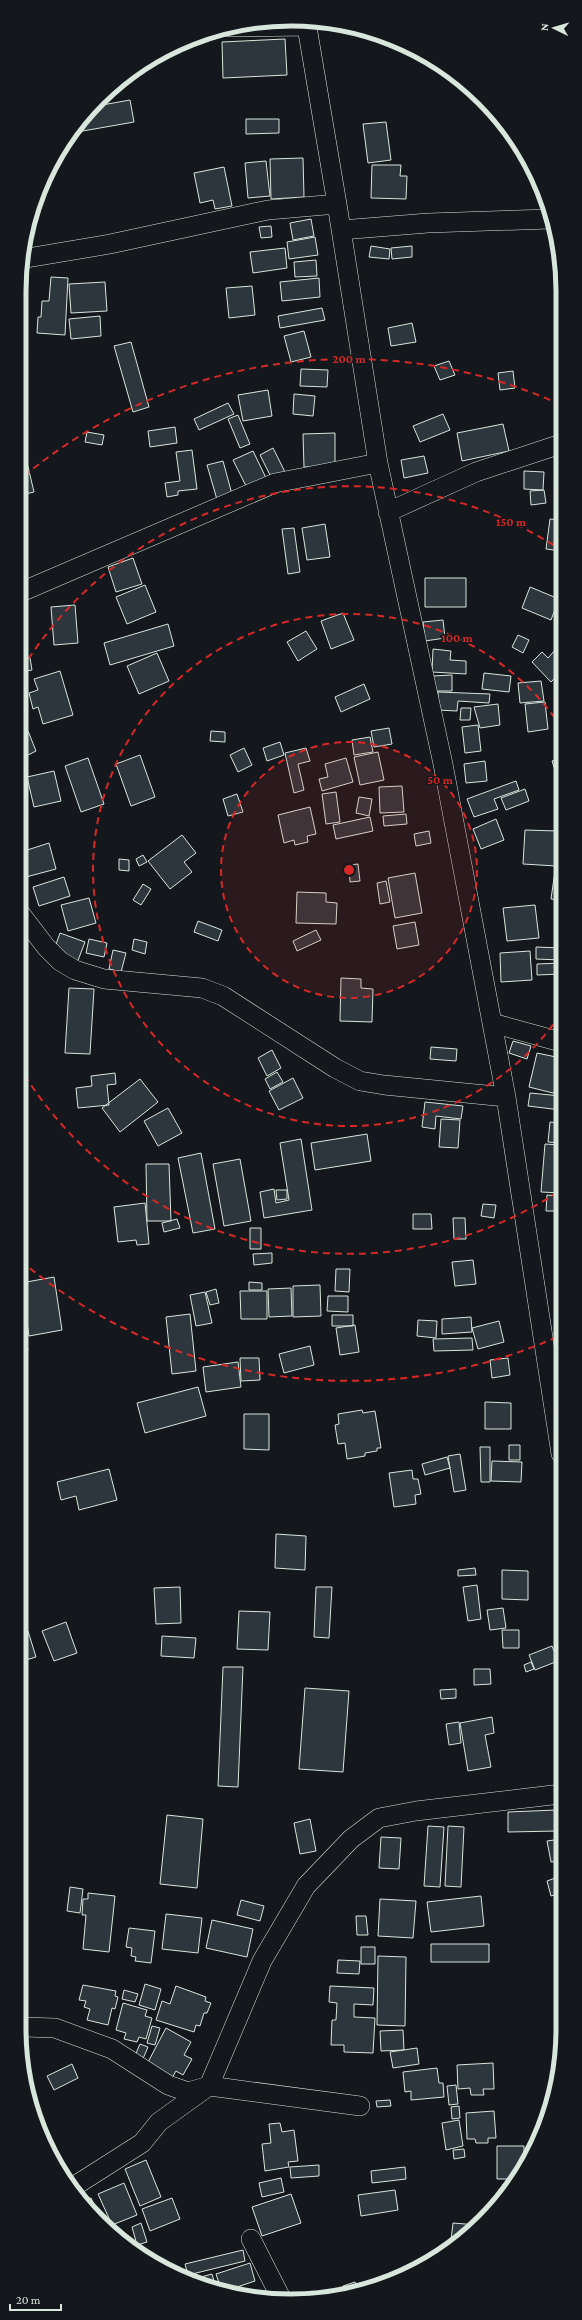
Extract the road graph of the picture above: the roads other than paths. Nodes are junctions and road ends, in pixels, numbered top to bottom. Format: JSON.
{"nodes":[{"id":1,"x":307,"y":27,"type":"edge"},
{"id":2,"x":337,"y":204,"type":"junction"},
{"id":3,"x":546,"y":219,"type":"edge"},
{"id":4,"x":341,"y":230,"type":"junction"},
{"id":5,"x":28,"y":258,"type":"edge"},
{"id":6,"x":556,"y":446,"type":"edge"},
{"id":7,"x":378,"y":463,"type":"junction"},
{"id":8,"x":388,"y":512,"type":"junction"},
{"id":9,"x":26,"y":590,"type":"edge"},
{"id":10,"x":26,"y":921,"type":"edge"},
{"id":11,"x":492,"y":1023,"type":"junction"},
{"id":12,"x":556,"y":1041,"type":"edge"},
{"id":13,"x":506,"y":1097,"type":"junction"},
{"id":14,"x":556,"y":1422,"type":"edge"},
{"id":15,"x":556,"y":1795,"type":"edge"},
{"id":16,"x":26,"y":2027,"type":"edge"},
{"id":17,"x":209,"y":2086,"type":"junction"},
{"id":18,"x":360,"y":2106,"type":"dead end"},
{"id":19,"x":77,"y":2184,"type":"edge"},
{"id":20,"x":251,"y":2239,"type":"dead end"},
{"id":21,"x":279,"y":2293,"type":"edge"}],
"edges":[{"from":1,"to":2,"type":"street"},
{"from":2,"to":4,"type":"street"},
{"from":2,"to":5,"type":"street"},
{"from":3,"to":4,"type":"street"},
{"from":4,"to":7,"type":"street"},
{"from":6,"to":8,"type":"street"},
{"from":7,"to":8,"type":"street"},
{"from":7,"to":9,"type":"street"},
{"from":8,"to":11,"type":"street"},
{"from":10,"to":13,"type":"street"},
{"from":11,"to":12,"type":"street"},
{"from":11,"to":13,"type":"street"},
{"from":13,"to":14,"type":"street"},
{"from":15,"to":17,"type":"street"},
{"from":16,"to":17,"type":"street"},
{"from":17,"to":18,"type":"street"},
{"from":17,"to":19,"type":"street"},
{"from":20,"to":21,"type":"street"}]}
